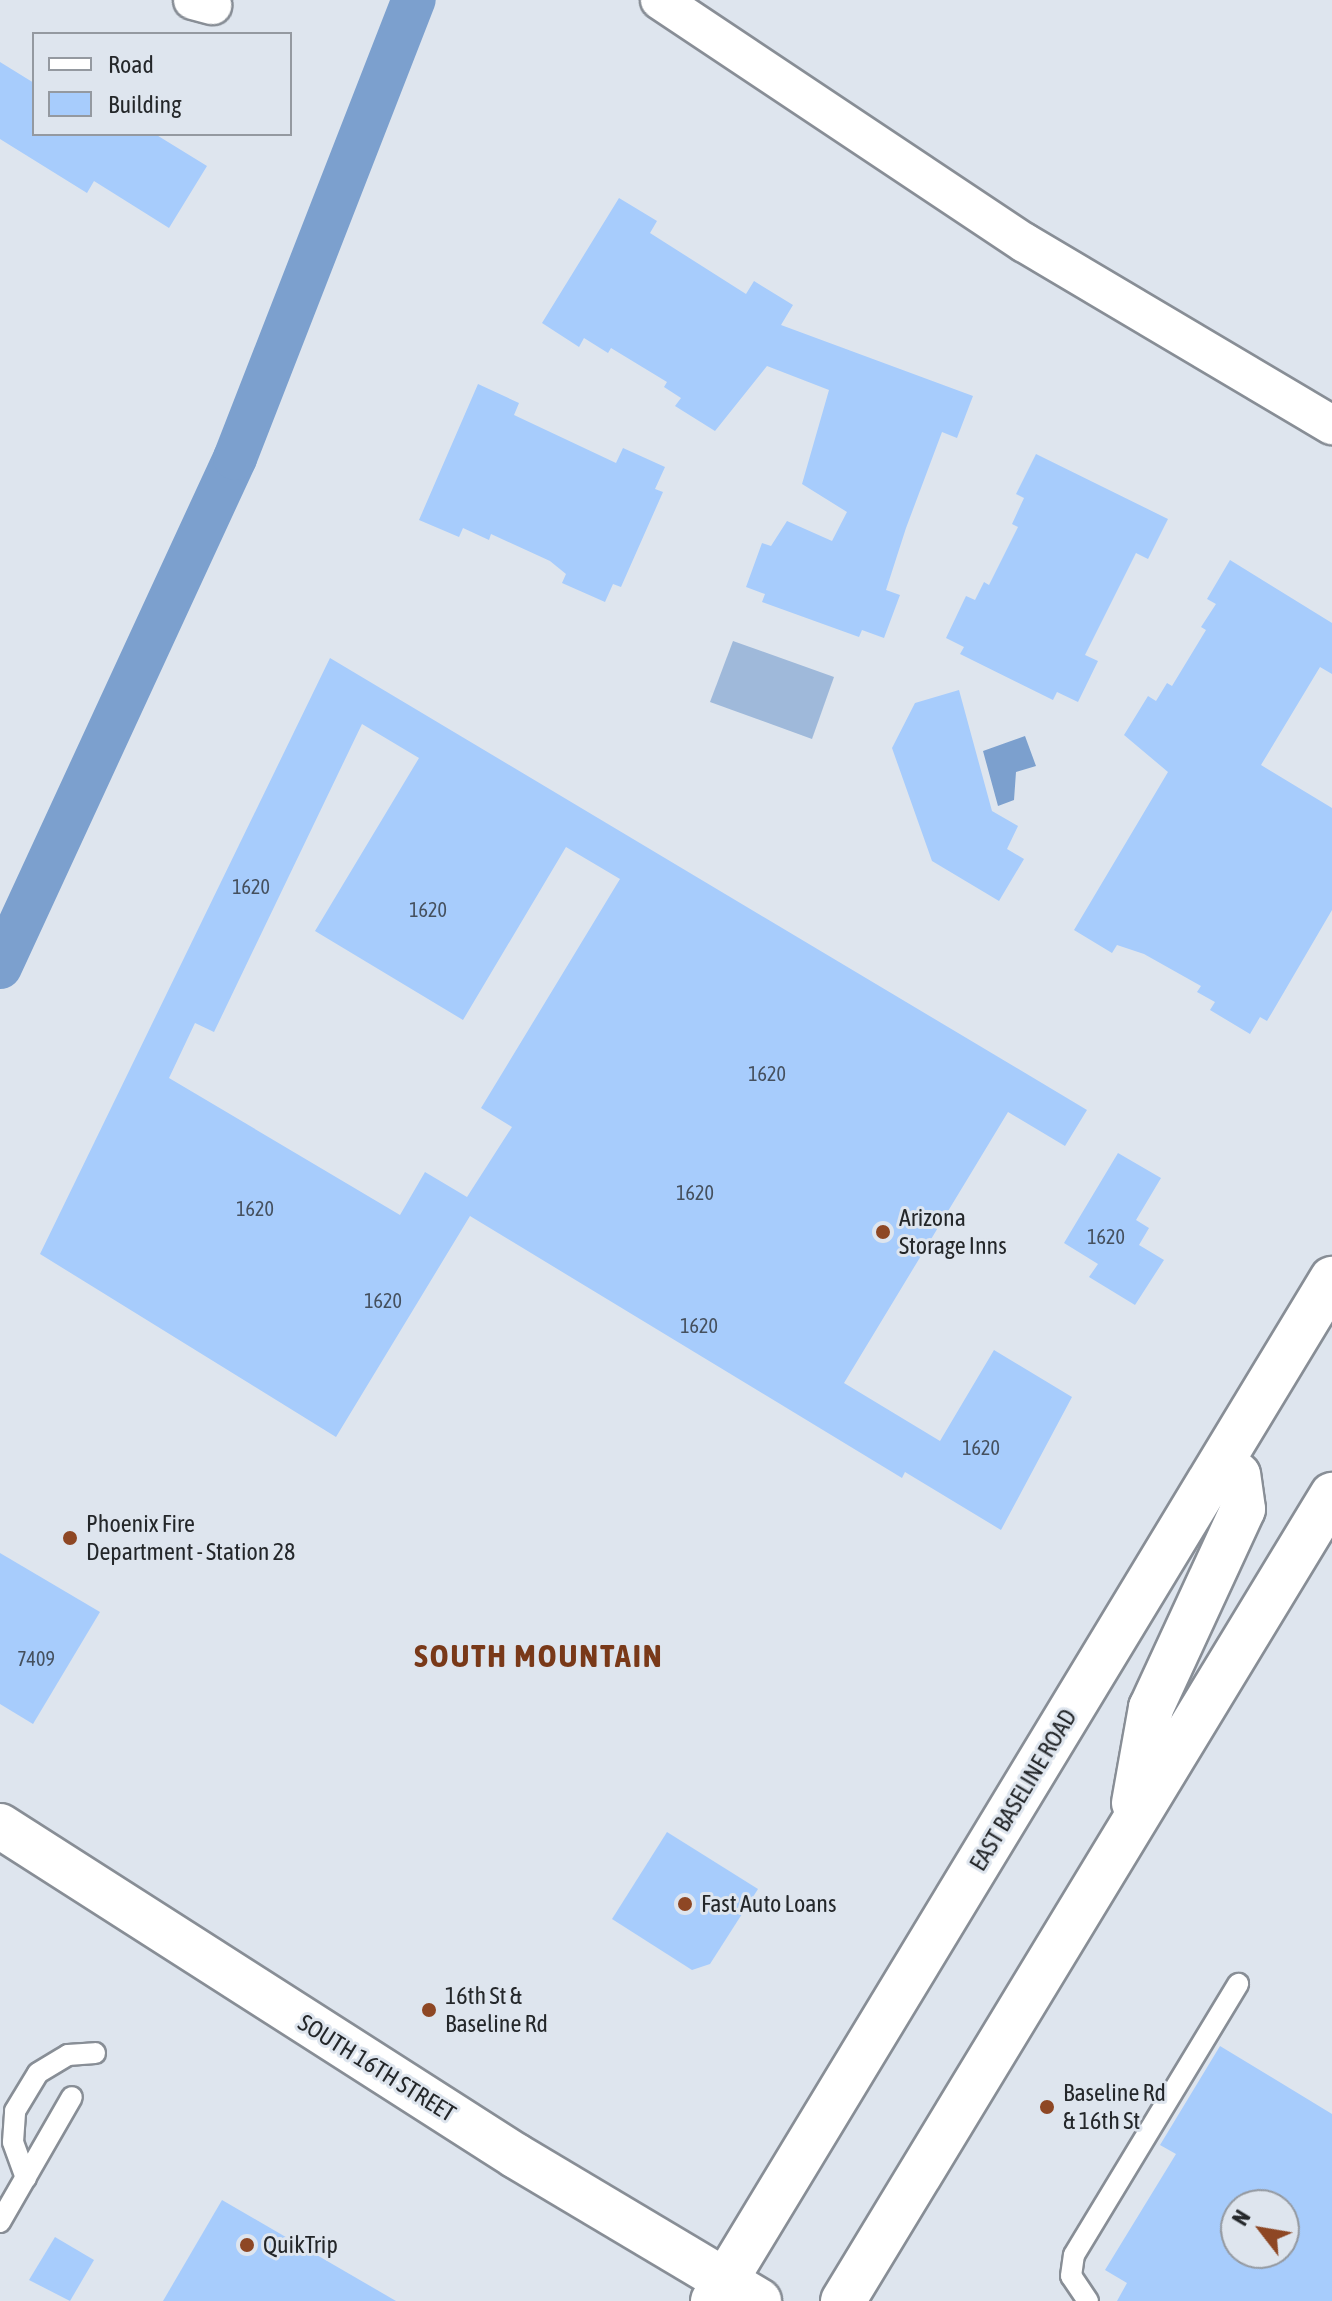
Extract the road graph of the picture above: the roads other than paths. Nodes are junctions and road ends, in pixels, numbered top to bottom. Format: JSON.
{"nodes":[{"id":1,"x":660,"y":0,"type":"edge"},
{"id":2,"x":1332,"y":425,"type":"edge"},
{"id":3,"x":1332,"y":1279,"type":"edge"},
{"id":4,"x":1223,"y":1461,"type":"junction"},
{"id":5,"x":1332,"y":1495,"type":"edge"},
{"id":6,"x":0,"y":1826,"type":"edge"},
{"id":7,"x":1129,"y":1829,"type":"junction"},
{"id":8,"x":1238,"y":1984,"type":"dead end"},
{"id":9,"x":95,"y":2053,"type":"dead end"},
{"id":10,"x":72,"y":2097,"type":"dead end"},
{"id":11,"x":26,"y":2178,"type":"junction"},
{"id":12,"x":0,"y":2222,"type":"edge"},
{"id":13,"x":732,"y":2294,"type":"edge"},
{"id":14,"x":843,"y":2301,"type":"edge"},
{"id":15,"x":1088,"y":2301,"type":"edge"}],
"edges":[{"from":1,"to":2,"type":"street"},
{"from":3,"to":4,"type":"main road","name":"EAST BASELINE ROAD"},
{"from":4,"to":7,"type":"main road"},
{"from":4,"to":13,"type":"main road","name":"EAST BASELINE ROAD"},
{"from":5,"to":7,"type":"main road"},
{"from":6,"to":13,"type":"main road","name":"SOUTH 16TH STREET"},
{"from":7,"to":14,"type":"main road"},
{"from":8,"to":15,"type":"lane"},
{"from":9,"to":11,"type":"lane"},
{"from":10,"to":11,"type":"lane"},
{"from":11,"to":12,"type":"lane"}]}
